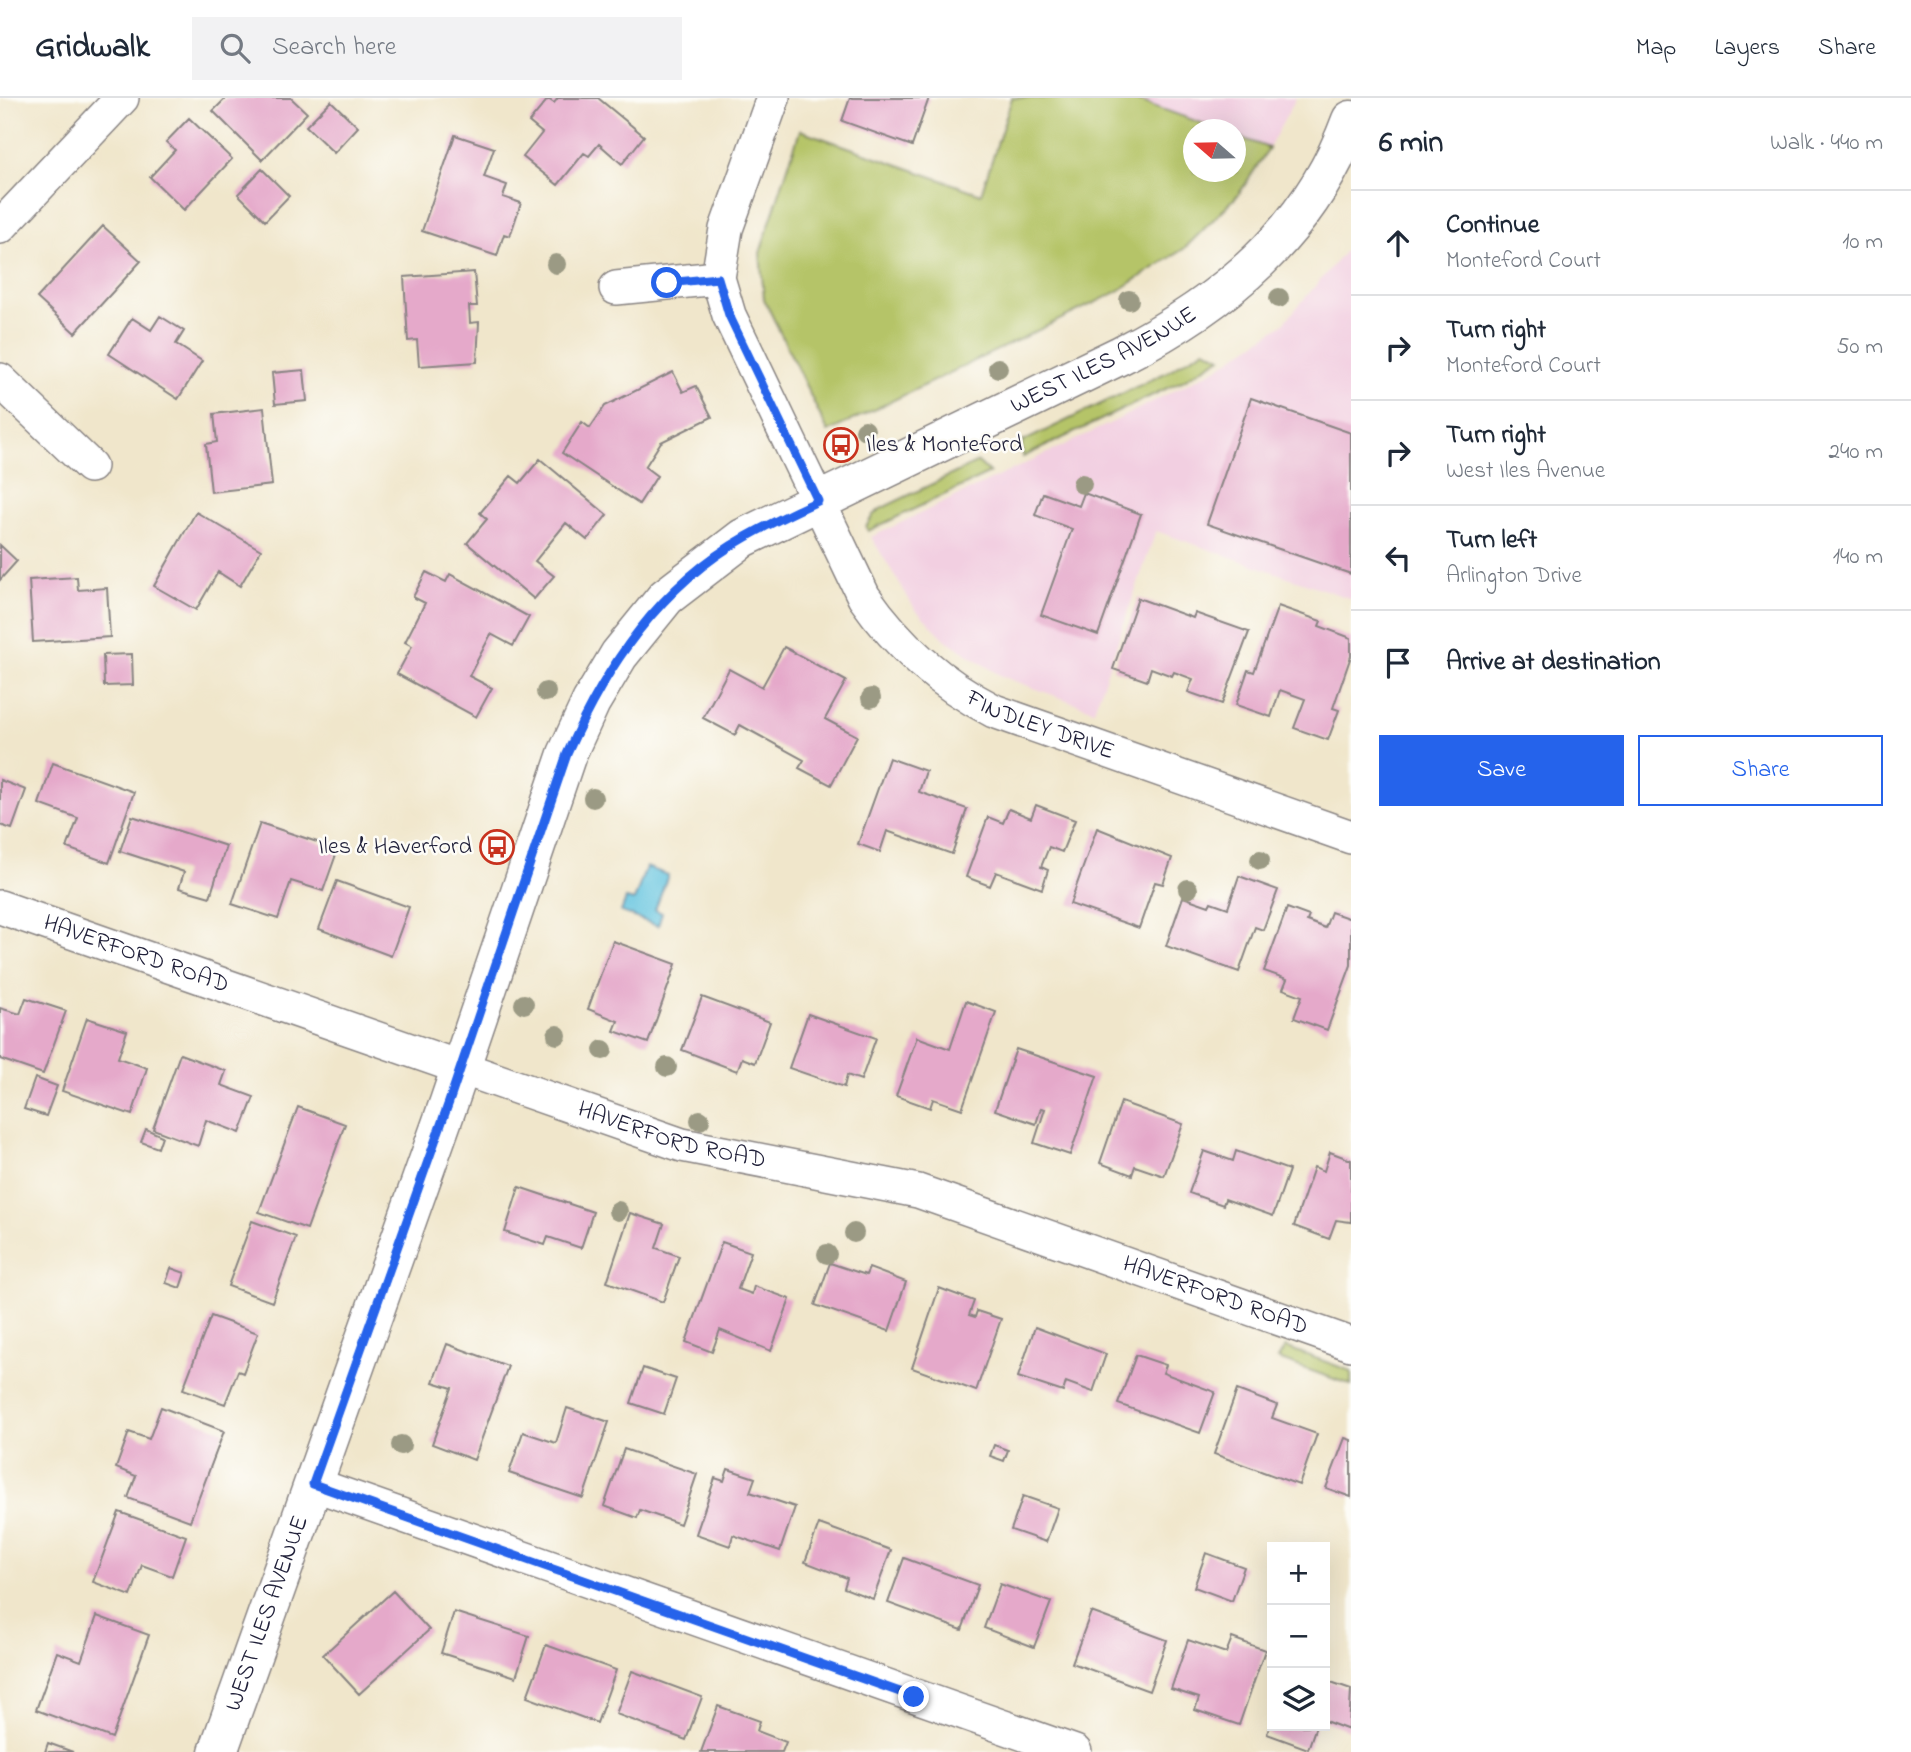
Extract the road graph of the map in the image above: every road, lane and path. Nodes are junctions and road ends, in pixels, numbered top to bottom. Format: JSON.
{"nodes":[{"id":1,"x":122,"y":98,"type":"edge"},
{"id":2,"x":773,"y":98,"type":"edge"},
{"id":3,"x":1351,"y":120,"type":"edge"},
{"id":4,"x":0,"y":227,"type":"edge"},
{"id":5,"x":718,"y":278,"type":"junction"},
{"id":6,"x":616,"y":288,"type":"dead end"},
{"id":7,"x":0,"y":380,"type":"edge"},
{"id":8,"x":90,"y":466,"type":"dead end"},
{"id":9,"x":818,"y":501,"type":"junction"},
{"id":10,"x":1351,"y":836,"type":"edge"},
{"id":11,"x":0,"y":907,"type":"edge"},
{"id":12,"x":461,"y":1068,"type":"junction"},
{"id":13,"x":1351,"y":1345,"type":"edge"},
{"id":14,"x":313,"y":1484,"type":"junction"},
{"id":15,"x":218,"y":1752,"type":"edge"},
{"id":16,"x":1075,"y":1752,"type":"edge"}],
"edges":[{"from":1,"to":4,"type":"street"},
{"from":2,"to":5,"type":"street"},
{"from":3,"to":9,"type":"street","name":"WEST ILES AVENUE"},
{"from":5,"to":6,"type":"street"},
{"from":5,"to":9,"type":"street","name":"FINDLEY DRIVE"},
{"from":7,"to":8,"type":"street"},
{"from":9,"to":10,"type":"street","name":"FINDLEY DRIVE"},
{"from":9,"to":12,"type":"street","name":"WEST ILES AVENUE"},
{"from":11,"to":12,"type":"street","name":"HAVERFORD ROAD"},
{"from":12,"to":13,"type":"street","name":"HAVERFORD ROAD"},
{"from":12,"to":14,"type":"street","name":"WEST ILES AVENUE"},
{"from":14,"to":15,"type":"street","name":"WEST ILES AVENUE"},
{"from":14,"to":16,"type":"street"}]}
